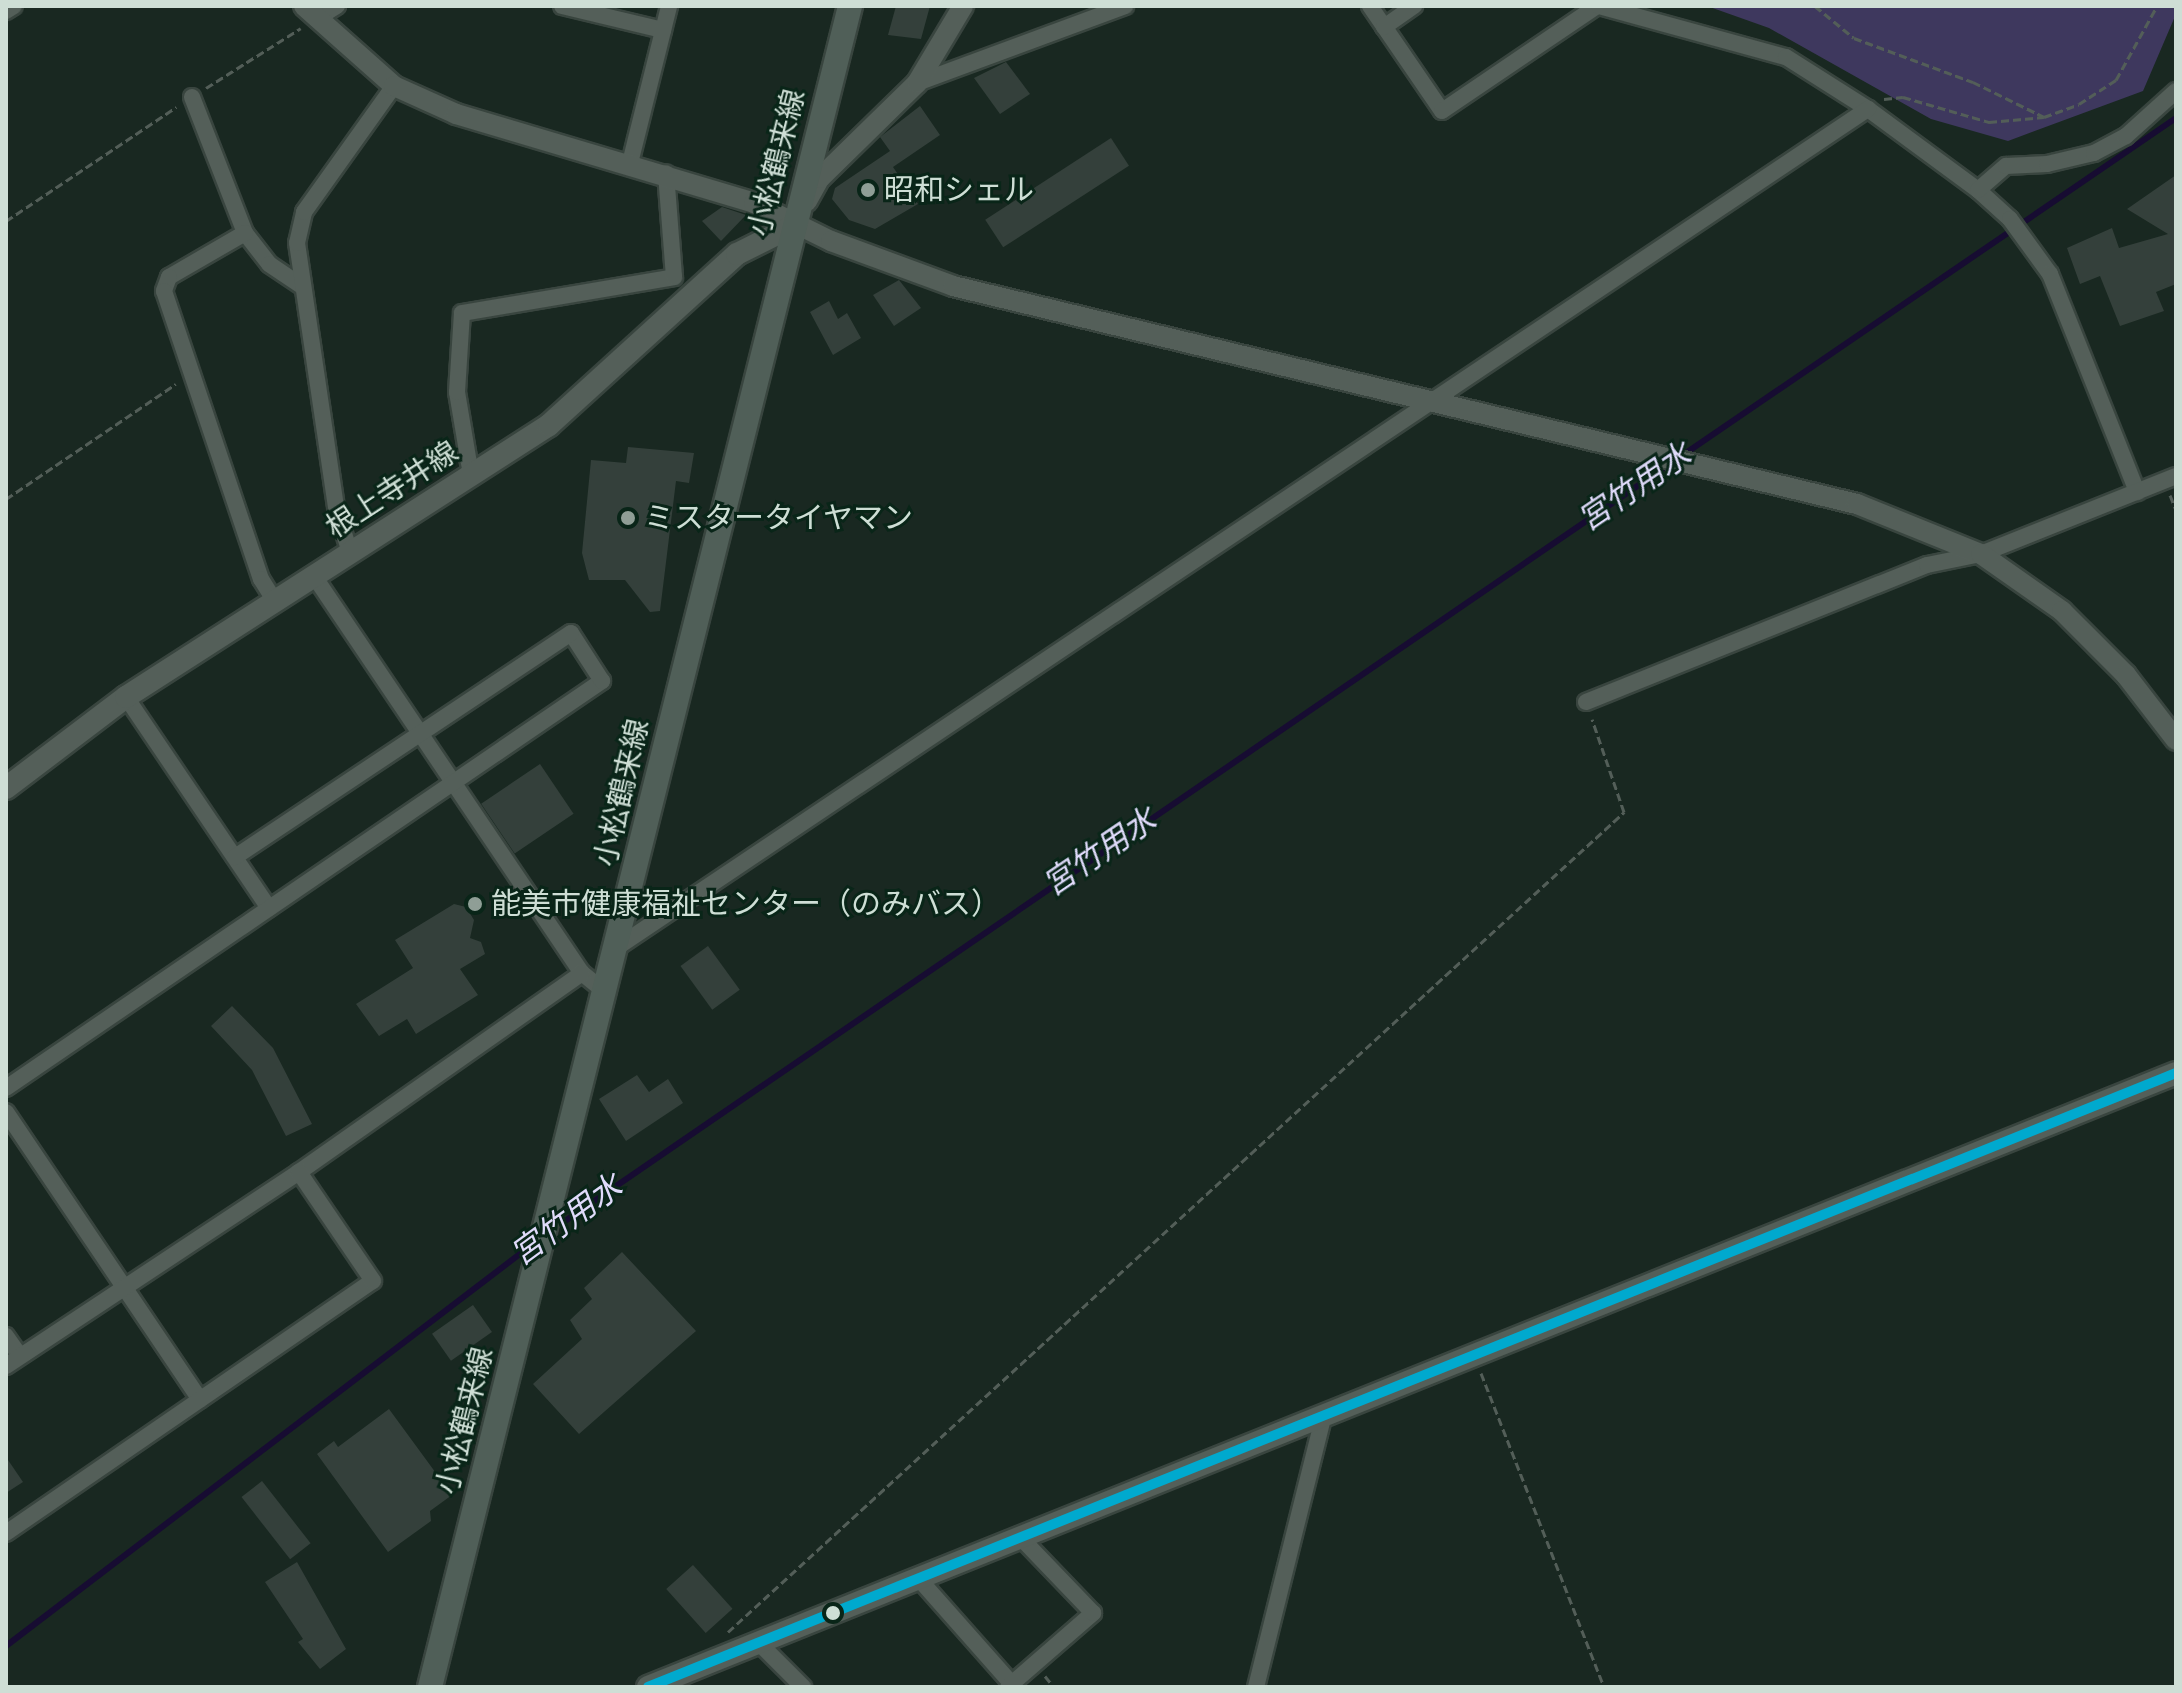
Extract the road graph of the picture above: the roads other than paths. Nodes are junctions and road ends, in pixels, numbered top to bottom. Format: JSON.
{"nodes":[{"id":1,"x":14,"y":6,"type":"edge"},
{"id":2,"x":337,"y":6,"type":"edge"},
{"id":3,"x":562,"y":6,"type":"edge"},
{"id":4,"x":669,"y":6,"type":"edge"},
{"id":5,"x":850,"y":6,"type":"edge"},
{"id":6,"x":963,"y":6,"type":"edge"},
{"id":7,"x":1125,"y":6,"type":"edge"},
{"id":8,"x":1370,"y":6,"type":"edge"},
{"id":9,"x":1414,"y":6,"type":"edge"},
{"id":10,"x":1598,"y":6,"type":"edge"},
{"id":11,"x":6,"y":11,"type":"edge"},
{"id":12,"x":310,"y":13,"type":"edge"},
{"id":13,"x":1384,"y":27,"type":"junction"},
{"id":14,"x":663,"y":30,"type":"junction"},
{"id":15,"x":917,"y":83,"type":"junction"},
{"id":16,"x":394,"y":86,"type":"junction"},
{"id":17,"x":2176,"y":91,"type":"edge"},
{"id":18,"x":192,"y":97,"type":"road end"},
{"id":19,"x":1868,"y":109,"type":"junction"},
{"id":20,"x":630,"y":163,"type":"junction"},
{"id":21,"x":666,"y":173,"type":"junction"},
{"id":22,"x":1978,"y":190,"type":"junction"},
{"id":23,"x":795,"y":225,"type":"junction"},
{"id":24,"x":245,"y":233,"type":"junction"},
{"id":25,"x":302,"y":286,"type":"junction"},
{"id":26,"x":1432,"y":402,"type":"junction"},
{"id":27,"x":471,"y":475,"type":"junction"},
{"id":28,"x":2176,"y":476,"type":"edge"},
{"id":29,"x":2137,"y":492,"type":"junction"},
{"id":30,"x":350,"y":553,"type":"junction"},
{"id":31,"x":1981,"y":554,"type":"junction"},
{"id":32,"x":314,"y":576,"type":"junction"},
{"id":33,"x":274,"y":600,"type":"junction"},
{"id":34,"x":126,"y":697,"type":"junction"},
{"id":35,"x":1586,"y":702,"type":"road end"},
{"id":36,"x":417,"y":735,"type":"junction"},
{"id":37,"x":2176,"y":740,"type":"edge"},
{"id":38,"x":450,"y":782,"type":"junction"},
{"id":39,"x":6,"y":788,"type":"edge"},
{"id":40,"x":235,"y":857,"type":"junction"},
{"id":41,"x":269,"y":908,"type":"junction"},
{"id":42,"x":619,"y":946,"type":"junction"},
{"id":43,"x":582,"y":973,"type":"junction"},
{"id":44,"x":607,"y":993,"type":"junction"},
{"id":45,"x":2176,"y":1073,"type":"edge"},
{"id":46,"x":6,"y":1088,"type":"edge"},
{"id":47,"x":6,"y":1112,"type":"edge"},
{"id":48,"x":299,"y":1172,"type":"junction"},
{"id":49,"x":125,"y":1290,"type":"junction"},
{"id":50,"x":6,"y":1336,"type":"edge"},
{"id":51,"x":13,"y":1361,"type":"edge"},
{"id":52,"x":200,"y":1400,"type":"junction"},
{"id":53,"x":1324,"y":1414,"type":"junction"},
{"id":54,"x":6,"y":1533,"type":"edge"},
{"id":55,"x":1021,"y":1538,"type":"junction"},
{"id":56,"x":919,"y":1579,"type":"junction"},
{"id":57,"x":758,"y":1642,"type":"junction"},
{"id":58,"x":1010,"y":1685,"type":"edge"},
{"id":59,"x":430,"y":1687,"type":"edge"},
{"id":60,"x":648,"y":1687,"type":"edge"},
{"id":61,"x":803,"y":1687,"type":"edge"},
{"id":62,"x":1256,"y":1687,"type":"edge"}],
"edges":[{"from":1,"to":11,"type":"street"},
{"from":2,"to":12,"type":"street"},
{"from":3,"to":14,"type":"street"},
{"from":4,"to":14,"type":"street"},
{"from":5,"to":23,"type":"main road","name":"小松鶴来線"},
{"from":6,"to":15,"type":"street"},
{"from":7,"to":15,"type":"street"},
{"from":8,"to":13,"type":"street"},
{"from":9,"to":13,"type":"street"},
{"from":10,"to":13,"type":"street"},
{"from":10,"to":19,"type":"street"},
{"from":12,"to":16,"type":"street"},
{"from":14,"to":20,"type":"street"},
{"from":15,"to":23,"type":"street"},
{"from":16,"to":20,"type":"street"},
{"from":16,"to":25,"type":"street"},
{"from":17,"to":22,"type":"street"},
{"from":18,"to":24,"type":"street"},
{"from":19,"to":22,"type":"street"},
{"from":19,"to":26,"type":"street"},
{"from":20,"to":21,"type":"street"},
{"from":21,"to":23,"type":"street"},
{"from":21,"to":27,"type":"street"},
{"from":22,"to":29,"type":"street"},
{"from":23,"to":26,"type":"street"},
{"from":23,"to":27,"type":"main road","name":"根上寺井線"},
{"from":23,"to":42,"type":"main road","name":"小松鶴来線"},
{"from":24,"to":25,"type":"street"},
{"from":24,"to":33,"type":"street"},
{"from":25,"to":30,"type":"street"},
{"from":26,"to":31,"type":"street"},
{"from":26,"to":42,"type":"street"},
{"from":27,"to":30,"type":"main road","name":"根上寺井線"},
{"from":28,"to":29,"type":"street"},
{"from":29,"to":31,"type":"street"},
{"from":30,"to":32,"type":"main road","name":"根上寺井線"},
{"from":31,"to":35,"type":"street"},
{"from":31,"to":37,"type":"street"},
{"from":32,"to":33,"type":"main road","name":"根上寺井線"},
{"from":32,"to":36,"type":"street"},
{"from":33,"to":34,"type":"main road","name":"根上寺井線"},
{"from":34,"to":39,"type":"main road","name":"根上寺井線"},
{"from":34,"to":40,"type":"street"},
{"from":36,"to":38,"type":"street"},
{"from":36,"to":38,"type":"street"},
{"from":36,"to":40,"type":"street"},
{"from":38,"to":41,"type":"street"},
{"from":38,"to":43,"type":"street"},
{"from":40,"to":41,"type":"street"},
{"from":41,"to":46,"type":"street"},
{"from":42,"to":44,"type":"main road","name":"小松鶴来線"},
{"from":43,"to":44,"type":"street"},
{"from":43,"to":48,"type":"street"},
{"from":44,"to":59,"type":"main road","name":"小松鶴来線"},
{"from":45,"to":53,"type":"main road"},
{"from":47,"to":49,"type":"street"},
{"from":48,"to":49,"type":"street"},
{"from":48,"to":52,"type":"street"},
{"from":49,"to":51,"type":"street"},
{"from":49,"to":52,"type":"street"},
{"from":50,"to":51,"type":"street"},
{"from":52,"to":54,"type":"street"},
{"from":53,"to":55,"type":"main road"},
{"from":53,"to":62,"type":"street"},
{"from":55,"to":56,"type":"main road"},
{"from":55,"to":58,"type":"street"},
{"from":56,"to":57,"type":"main road"},
{"from":56,"to":58,"type":"street"},
{"from":57,"to":60,"type":"main road"},
{"from":57,"to":61,"type":"street"}]}
